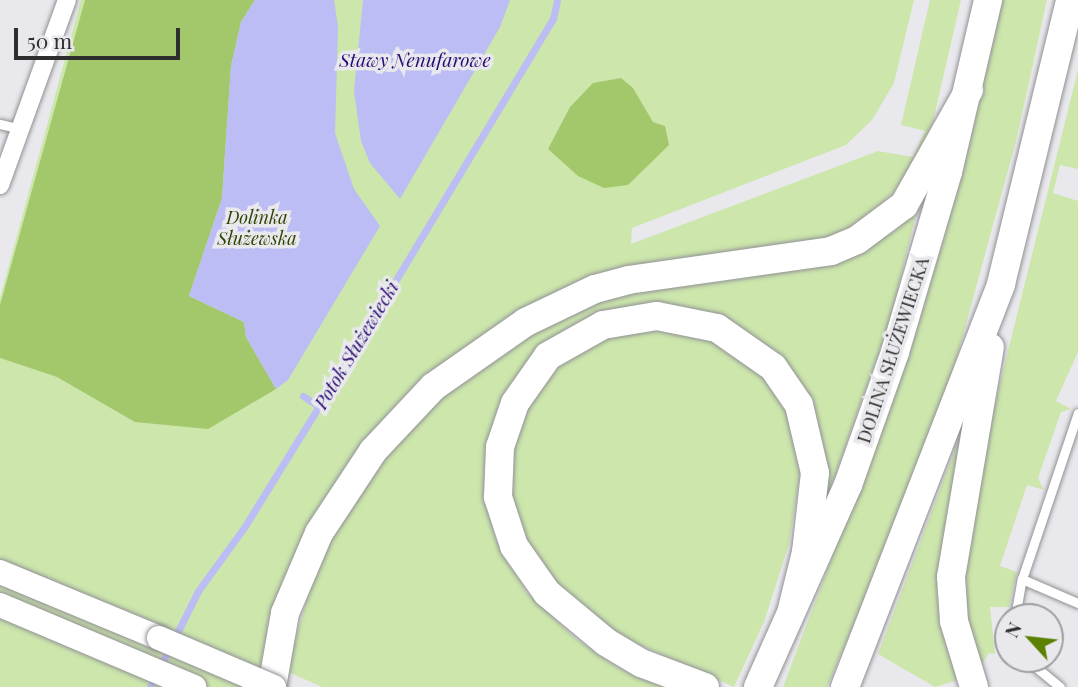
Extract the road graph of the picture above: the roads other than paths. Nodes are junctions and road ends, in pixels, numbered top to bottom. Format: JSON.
{"nodes":[{"id":1,"x":67,"y":0,"type":"edge"},
{"id":2,"x":988,"y":0,"type":"edge"},
{"id":3,"x":1070,"y":0,"type":"edge"},
{"id":4,"x":969,"y":90,"type":"junction"},
{"id":5,"x":0,"y":124,"type":"edge"},
{"id":6,"x":18,"y":128,"type":"junction"},
{"id":7,"x":0,"y":185,"type":"edge"},
{"id":8,"x":1001,"y":284,"type":"junction"},
{"id":9,"x":1078,"y":414,"type":"edge"},
{"id":10,"x":0,"y":572,"type":"edge"},
{"id":11,"x":1022,"y":579,"type":"junction"},
{"id":12,"x":1018,"y":603,"type":"edge"},
{"id":13,"x":1078,"y":603,"type":"edge"},
{"id":14,"x":0,"y":605,"type":"edge"},
{"id":15,"x":792,"y":609,"type":"junction"},
{"id":16,"x":1043,"y":673,"type":"edge"},
{"id":17,"x":194,"y":687,"type":"edge"},
{"id":18,"x":273,"y":687,"type":"edge"},
{"id":19,"x":705,"y":687,"type":"edge"},
{"id":20,"x":758,"y":687,"type":"edge"},
{"id":21,"x":845,"y":687,"type":"edge"},
{"id":22,"x":974,"y":687,"type":"edge"},
{"id":23,"x":1060,"y":687,"type":"edge"}],
"edges":[{"from":1,"to":6,"type":"street"},
{"from":2,"to":4,"type":"main road","name":"DOLINA SŁUŻEWIECKA"},
{"from":3,"to":8,"type":"main road"},
{"from":4,"to":15,"type":"main road","name":"DOLINA SŁUŻEWIECKA"},
{"from":4,"to":18,"type":"main road"},
{"from":5,"to":6,"type":"lane"},
{"from":6,"to":7,"type":"street"},
{"from":8,"to":21,"type":"main road"},
{"from":8,"to":22,"type":"main road"},
{"from":9,"to":11,"type":"lane"},
{"from":10,"to":18,"type":"street","bridge":true},
{"from":11,"to":12,"type":"lane"},
{"from":11,"to":13,"type":"lane"},
{"from":14,"to":17,"type":"street"},
{"from":15,"to":19,"type":"main road"},
{"from":15,"to":20,"type":"main road","name":"DOLINA SŁUŻEWIECKA"},
{"from":16,"to":23,"type":"lane"}]}
